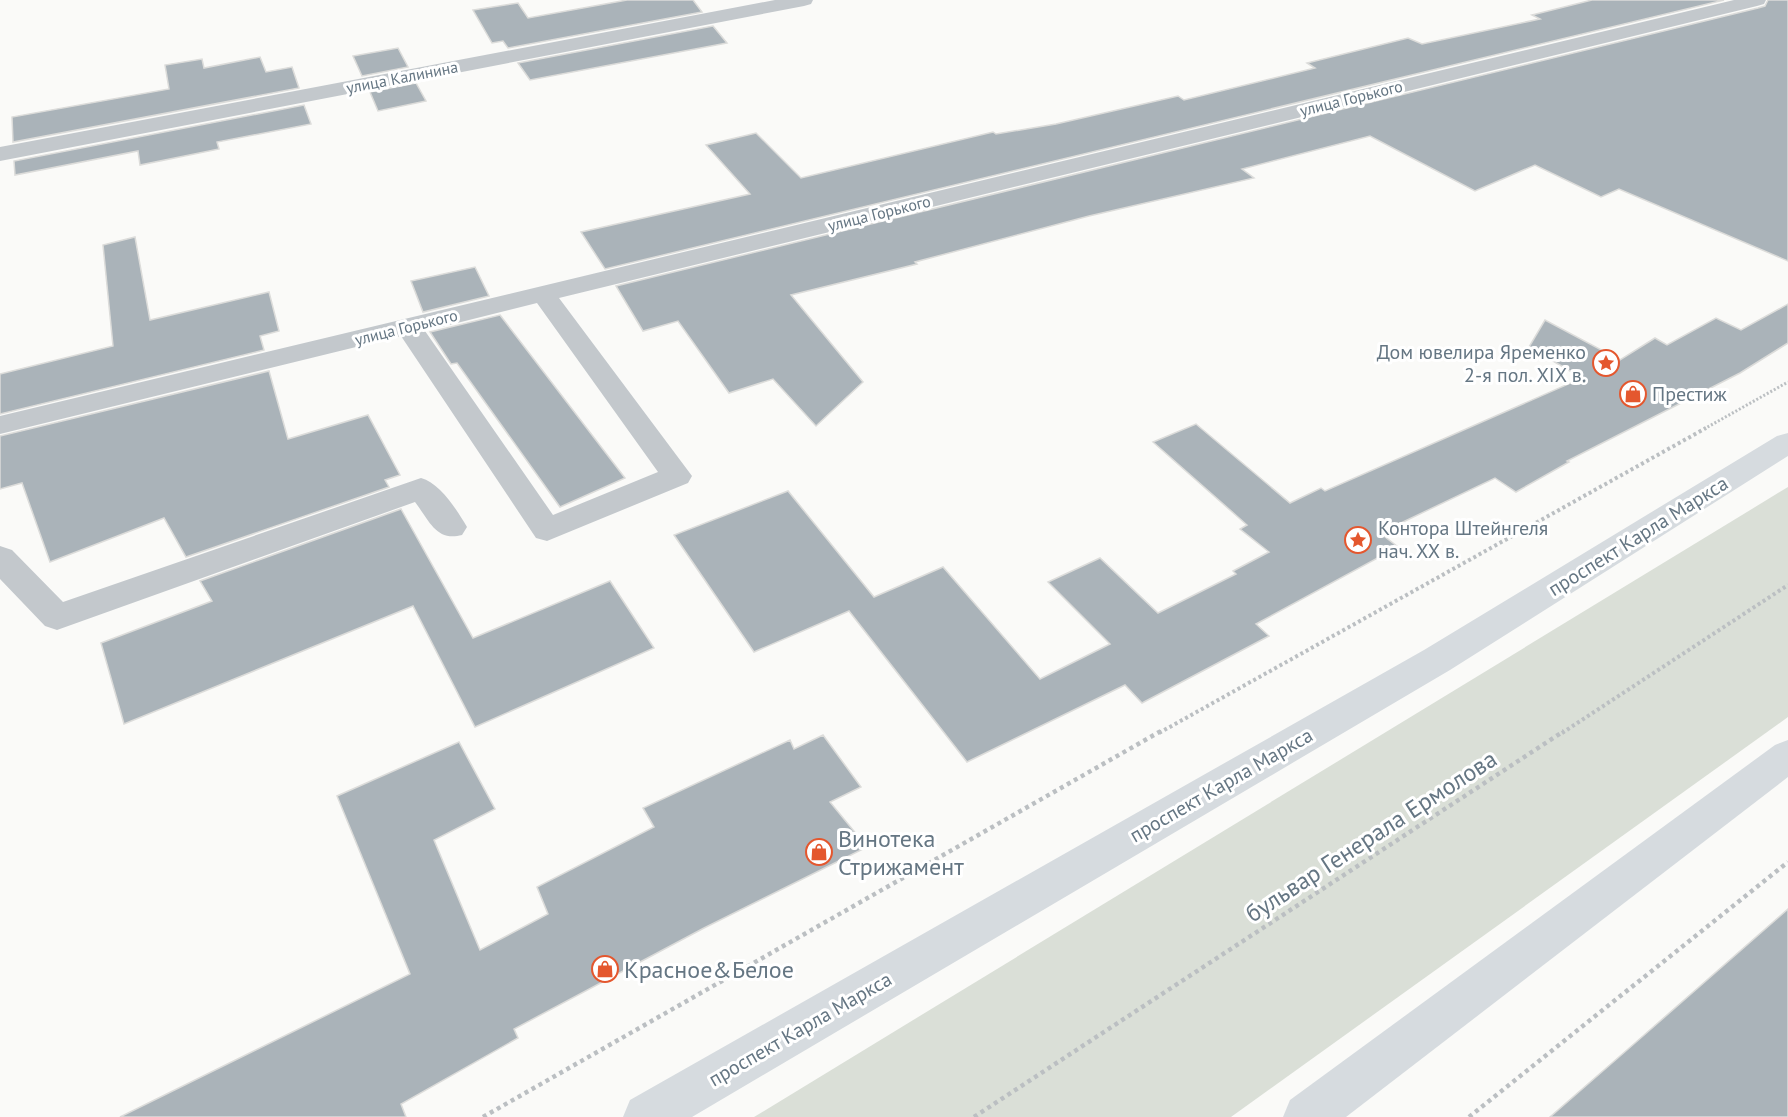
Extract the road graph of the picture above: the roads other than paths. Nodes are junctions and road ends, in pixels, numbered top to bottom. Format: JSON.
{"nodes":[{"id":1,"x":804,"y":0,"type":"edge"},
{"id":2,"x":1757,"y":0,"type":"edge"},
{"id":3,"x":0,"y":154,"type":"edge"},
{"id":4,"x":543,"y":294,"type":"junction"},
{"id":5,"x":408,"y":326,"type":"junction"},
{"id":6,"x":0,"y":425,"type":"edge"},
{"id":7,"x":1788,"y":443,"type":"edge"},
{"id":8,"x":451,"y":527,"type":"dead end"},
{"id":9,"x":0,"y":558,"type":"edge"},
{"id":10,"x":1788,"y":756,"type":"edge"},
{"id":11,"x":647,"y":1117,"type":"edge"},
{"id":12,"x":1307,"y":1117,"type":"edge"}],
"edges":[{"from":1,"to":3,"type":"street","name":"улица Калинина"},
{"from":2,"to":4,"type":"street","name":"улица Горького"},
{"from":4,"to":5,"type":"street","name":"улица Горького"},
{"from":4,"to":5,"type":"street"},
{"from":5,"to":6,"type":"street","name":"улица Горького"},
{"from":7,"to":11,"type":"main road","name":"проспект Карла Маркса"},
{"from":8,"to":9,"type":"street"},
{"from":10,"to":12,"type":"main road"}]}
